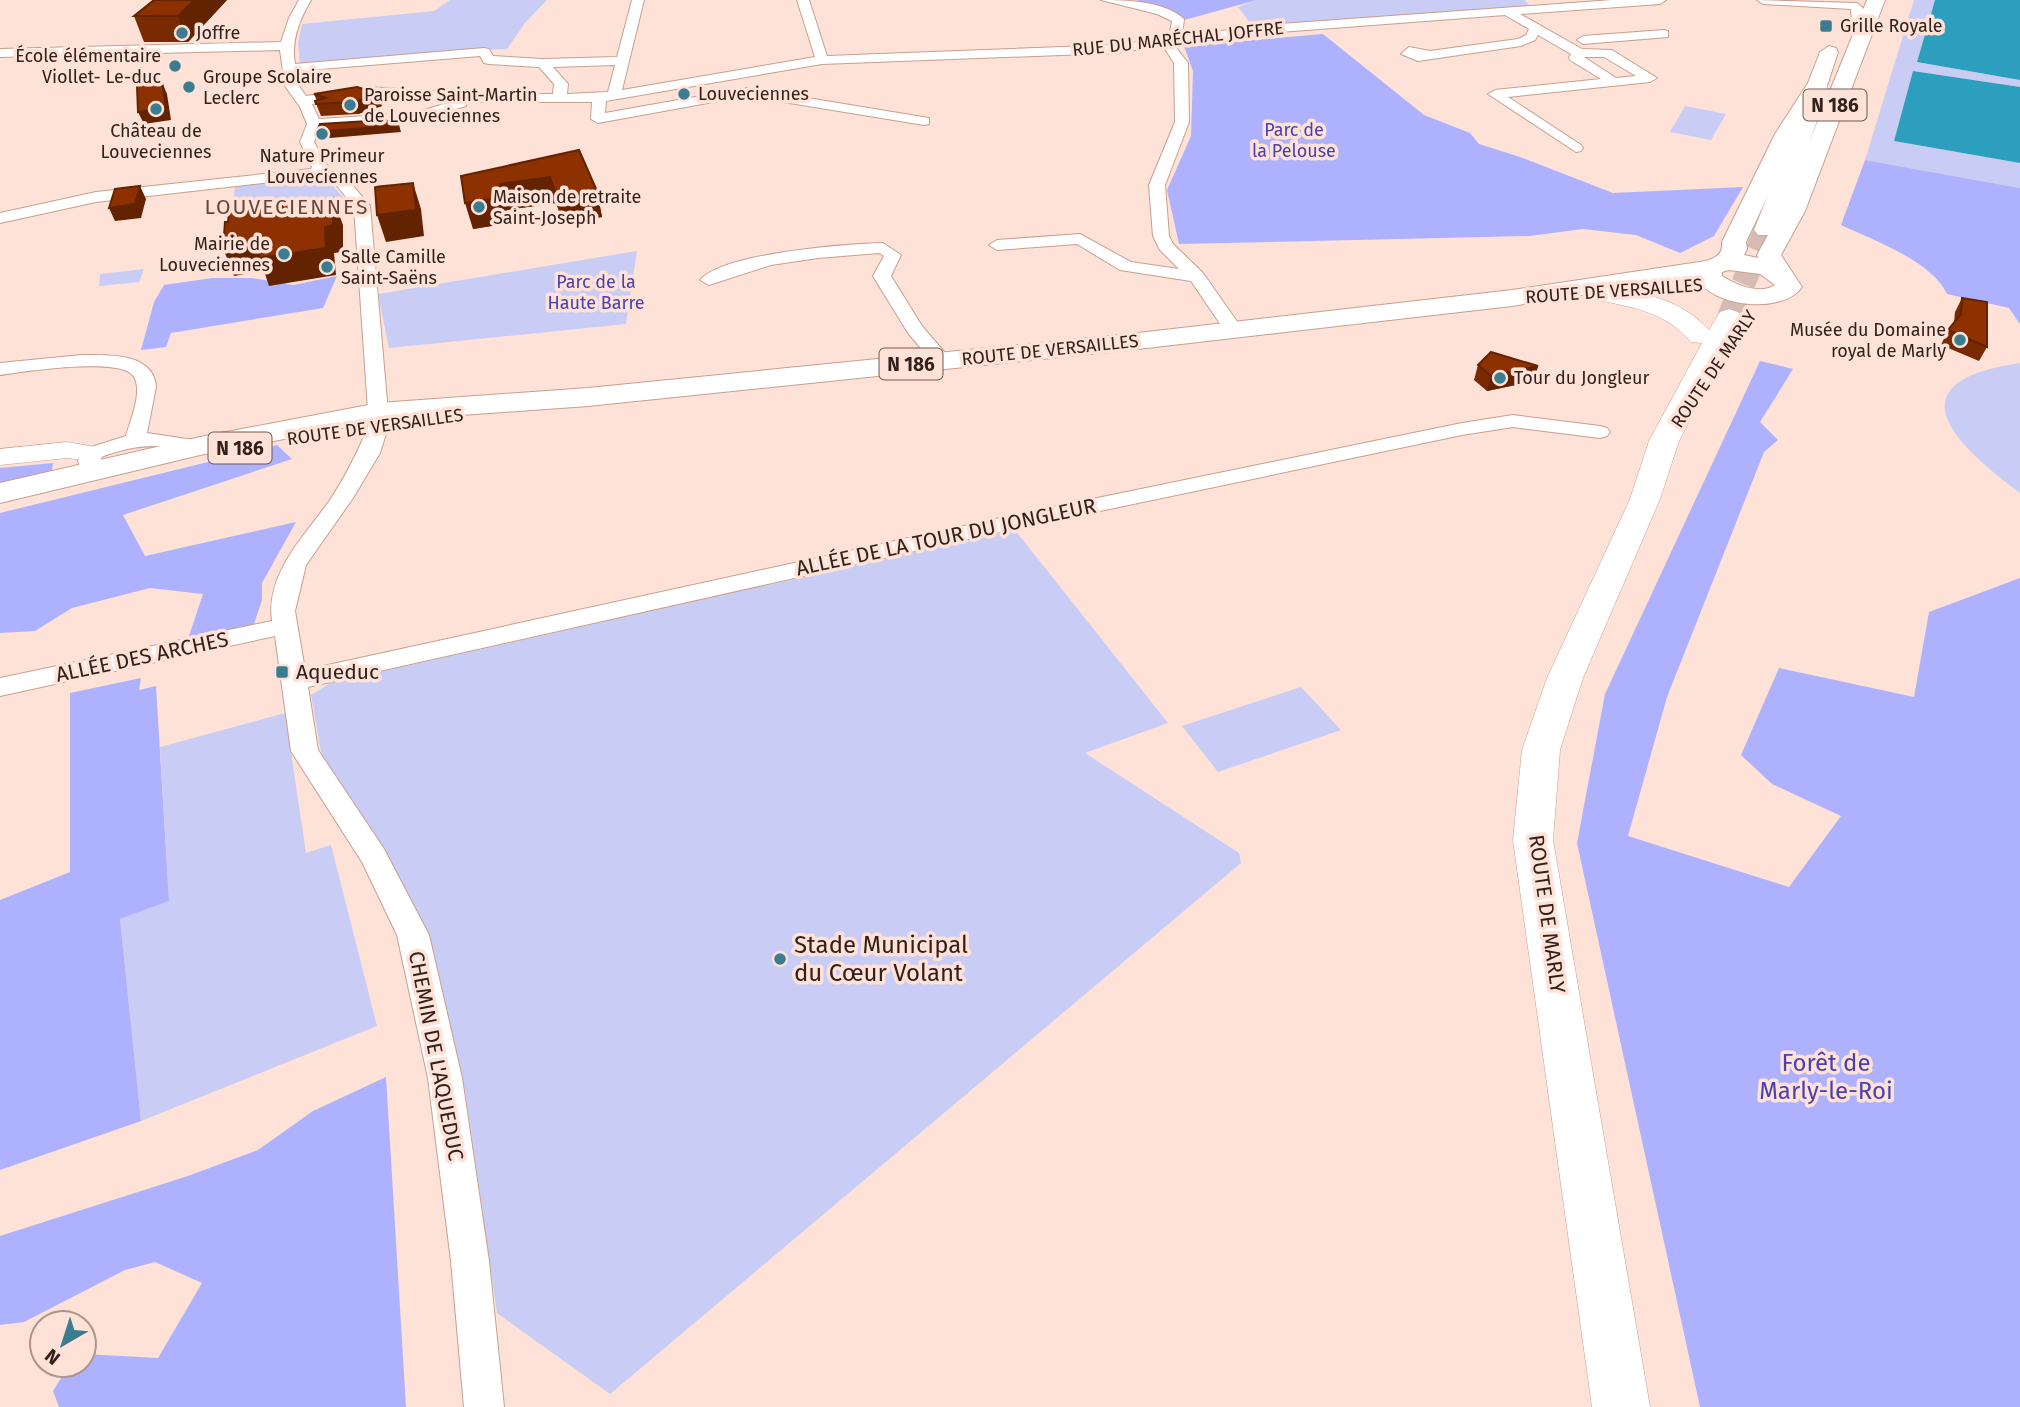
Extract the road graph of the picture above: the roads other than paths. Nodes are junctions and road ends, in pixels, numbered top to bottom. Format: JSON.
{"nodes":[{"id":1,"x":305,"y":0,"type":"edge"},
{"id":2,"x":638,"y":0,"type":"edge"},
{"id":3,"x":803,"y":0,"type":"edge"},
{"id":4,"x":1107,"y":0,"type":"edge"},
{"id":5,"x":1660,"y":0,"type":"edge"},
{"id":6,"x":1763,"y":0,"type":"edge"},
{"id":7,"x":1876,"y":0,"type":"edge"},
{"id":8,"x":1848,"y":3,"type":"edge"},
{"id":9,"x":1537,"y":5,"type":"edge"},
{"id":10,"x":1508,"y":12,"type":"junction"},
{"id":11,"x":1536,"y":28,"type":"junction"},
{"id":12,"x":1864,"y":33,"type":"junction"},
{"id":13,"x":1664,"y":34,"type":"dead end"},
{"id":14,"x":1560,"y":42,"type":"junction"},
{"id":15,"x":1171,"y":43,"type":"junction"},
{"id":16,"x":286,"y":46,"type":"junction"},
{"id":17,"x":1579,"y":52,"type":"junction"},
{"id":18,"x":0,"y":53,"type":"edge"},
{"id":19,"x":1428,"y":55,"type":"dead end"},
{"id":20,"x":822,"y":60,"type":"junction"},
{"id":21,"x":623,"y":61,"type":"junction"},
{"id":22,"x":542,"y":63,"type":"junction"},
{"id":23,"x":289,"y":68,"type":"junction"},
{"id":24,"x":1614,"y":82,"type":"junction"},
{"id":25,"x":1818,"y":83,"type":"junction"},
{"id":26,"x":606,"y":97,"type":"junction"},
{"id":27,"x":475,"y":98,"type":"junction"},
{"id":28,"x":559,"y":99,"type":"junction"},
{"id":29,"x":304,"y":101,"type":"junction"},
{"id":30,"x":924,"y":121,"type":"dead end"},
{"id":31,"x":314,"y":124,"type":"junction"},
{"id":32,"x":1576,"y":148,"type":"dead end"},
{"id":33,"x":316,"y":173,"type":"junction"},
{"id":34,"x":0,"y":218,"type":"edge"},
{"id":35,"x":1766,"y":230,"type":"tunnel mouth"},
{"id":36,"x":997,"y":245,"type":"dead end"},
{"id":37,"x":1778,"y":273,"type":"junction"},
{"id":38,"x":1719,"y":276,"type":"junction"},
{"id":39,"x":1197,"y":277,"type":"junction"},
{"id":40,"x":709,"y":280,"type":"dead end"},
{"id":41,"x":1600,"y":293,"type":"junction"},
{"id":42,"x":1764,"y":296,"type":"junction"},
{"id":43,"x":1512,"y":298,"type":"junction"},
{"id":44,"x":1729,"y":317,"type":"tunnel mouth"},
{"id":45,"x":1234,"y":330,"type":"junction"},
{"id":46,"x":1700,"y":336,"type":"junction"},
{"id":47,"x":942,"y":360,"type":"junction"},
{"id":48,"x":0,"y":369,"type":"edge"},
{"id":49,"x":379,"y":418,"type":"junction"},
{"id":50,"x":1600,"y":432,"type":"dead end"},
{"id":51,"x":136,"y":438,"type":"junction"},
{"id":52,"x":1664,"y":441,"type":"junction"},
{"id":53,"x":200,"y":446,"type":"junction"},
{"id":54,"x":0,"y":457,"type":"edge"},
{"id":55,"x":96,"y":468,"type":"junction"},
{"id":56,"x":0,"y":493,"type":"edge"},
{"id":57,"x":0,"y":501,"type":"edge"},
{"id":58,"x":285,"y":626,"type":"junction"},
{"id":59,"x":295,"y":681,"type":"junction"},
{"id":60,"x":0,"y":687,"type":"edge"},
{"id":61,"x":484,"y":1407,"type":"edge"},
{"id":62,"x":1621,"y":1407,"type":"edge"}],
"edges":[{"from":1,"to":16,"type":"street"},
{"from":2,"to":21,"type":"street"},
{"from":3,"to":20,"type":"street"},
{"from":4,"to":15,"type":"street"},
{"from":5,"to":9,"type":"street","name":"RUE DU MARÉCHAL JOFFRE"},
{"from":6,"to":8,"type":"street"},
{"from":7,"to":12,"type":"main road","number":"N 186"},
{"from":8,"to":12,"type":"street"},
{"from":8,"to":25,"type":"main road","name":"ROUTE DE VERSAILLES","number":"N 186"},
{"from":9,"to":10,"type":"street","name":"RUE DU MARÉCHAL JOFFRE"},
{"from":10,"to":11,"type":"street"},
{"from":10,"to":15,"type":"street","name":"RUE DU MARÉCHAL JOFFRE"},
{"from":11,"to":14,"type":"street"},
{"from":11,"to":19,"type":"street"},
{"from":12,"to":37,"type":"main road","number":"N 186"},
{"from":13,"to":14,"type":"street"},
{"from":14,"to":17,"type":"street"},
{"from":15,"to":20,"type":"street","name":"RUE DU MARÉCHAL JOFFRE"},
{"from":15,"to":39,"type":"street"},
{"from":16,"to":18,"type":"street"},
{"from":16,"to":23,"type":"street"},
{"from":17,"to":24,"type":"street"},
{"from":17,"to":24,"type":"street"},
{"from":20,"to":26,"type":"street","name":"RUE DU MARÉCHAL JOFFRE"},
{"from":21,"to":22,"type":"street"},
{"from":21,"to":26,"type":"street"},
{"from":22,"to":23,"type":"street"},
{"from":22,"to":28,"type":"street"},
{"from":23,"to":29,"type":"street"},
{"from":24,"to":32,"type":"street"},
{"from":25,"to":35,"type":"main road"},
{"from":25,"to":38,"type":"main road","name":"ROUTE DE VERSAILLES","number":"N 186"},
{"from":26,"to":28,"type":"street","name":"RUE DU MARÉCHAL JOFFRE"},
{"from":26,"to":30,"type":"street"},
{"from":27,"to":28,"type":"street","name":"RUE DU MARÉCHAL JOFFRE"},
{"from":27,"to":29,"type":"street","name":"RUE DU MARÉCHAL JOFFRE"},
{"from":27,"to":31,"type":"street"},
{"from":29,"to":31,"type":"street"},
{"from":31,"to":33,"type":"street"},
{"from":33,"to":34,"type":"street"},
{"from":33,"to":49,"type":"street"},
{"from":36,"to":39,"type":"street"},
{"from":37,"to":38,"type":"main road","name":"ROUTE DE VERSAILLES"},
{"from":37,"to":42,"type":"main road"},
{"from":38,"to":41,"type":"main road","name":"ROUTE DE VERSAILLES","number":"N 186"},
{"from":38,"to":42,"type":"main road","name":"ROUTE DE VERSAILLES"},
{"from":38,"to":43,"type":"main road","name":"ROUTE DE VERSAILLES","number":"N 186"},
{"from":38,"to":46,"type":"main road","name":"ROUTE DE MARLY"},
{"from":39,"to":45,"type":"street"},
{"from":40,"to":47,"type":"street"},
{"from":41,"to":43,"type":"main road","name":"ROUTE DE VERSAILLES","number":"N 186"},
{"from":41,"to":46,"type":"main road"},
{"from":42,"to":52,"type":"main road","name":"ROUTE DE MARLY"},
{"from":43,"to":45,"type":"main road","name":"ROUTE DE VERSAILLES","number":"N 186"},
{"from":44,"to":52,"type":"main road","name":"ROUTE DE MARLY"},
{"from":45,"to":47,"type":"main road","name":"ROUTE DE VERSAILLES","number":"N 186"},
{"from":46,"to":52,"type":"main road","name":"ROUTE DE MARLY"},
{"from":47,"to":49,"type":"main road","name":"ROUTE DE VERSAILLES","number":"N 186"},
{"from":48,"to":51,"type":"street"},
{"from":49,"to":53,"type":"main road","name":"ROUTE DE VERSAILLES","number":"N 186"},
{"from":49,"to":55,"type":"main road","name":"ROUTE DE VERSAILLES","number":"N 186"},
{"from":49,"to":58,"type":"street","name":"CHEMIN DE L'AQUEDUC"},
{"from":50,"to":59,"type":"street","name":"ALLÉE DE LA TOUR DU JONGLEUR"},
{"from":51,"to":53,"type":"street"},
{"from":51,"to":55,"type":"street"},
{"from":52,"to":62,"type":"main road","name":"ROUTE DE MARLY"},
{"from":53,"to":55,"type":"main road","name":"ROUTE DE VERSAILLES","number":"N 186"},
{"from":54,"to":55,"type":"street"},
{"from":55,"to":56,"type":"main road","name":"ROUTE DE VERSAILLES","number":"N 186"},
{"from":55,"to":57,"type":"main road","name":"ROUTE DE VERSAILLES","number":"N 186"},
{"from":58,"to":59,"type":"street","name":"CHEMIN DE L'AQUEDUC"},
{"from":58,"to":60,"type":"street","name":"ALLÉE DES ARCHES"},
{"from":59,"to":61,"type":"street","name":"CHEMIN DE L'AQUEDUC"}]}
